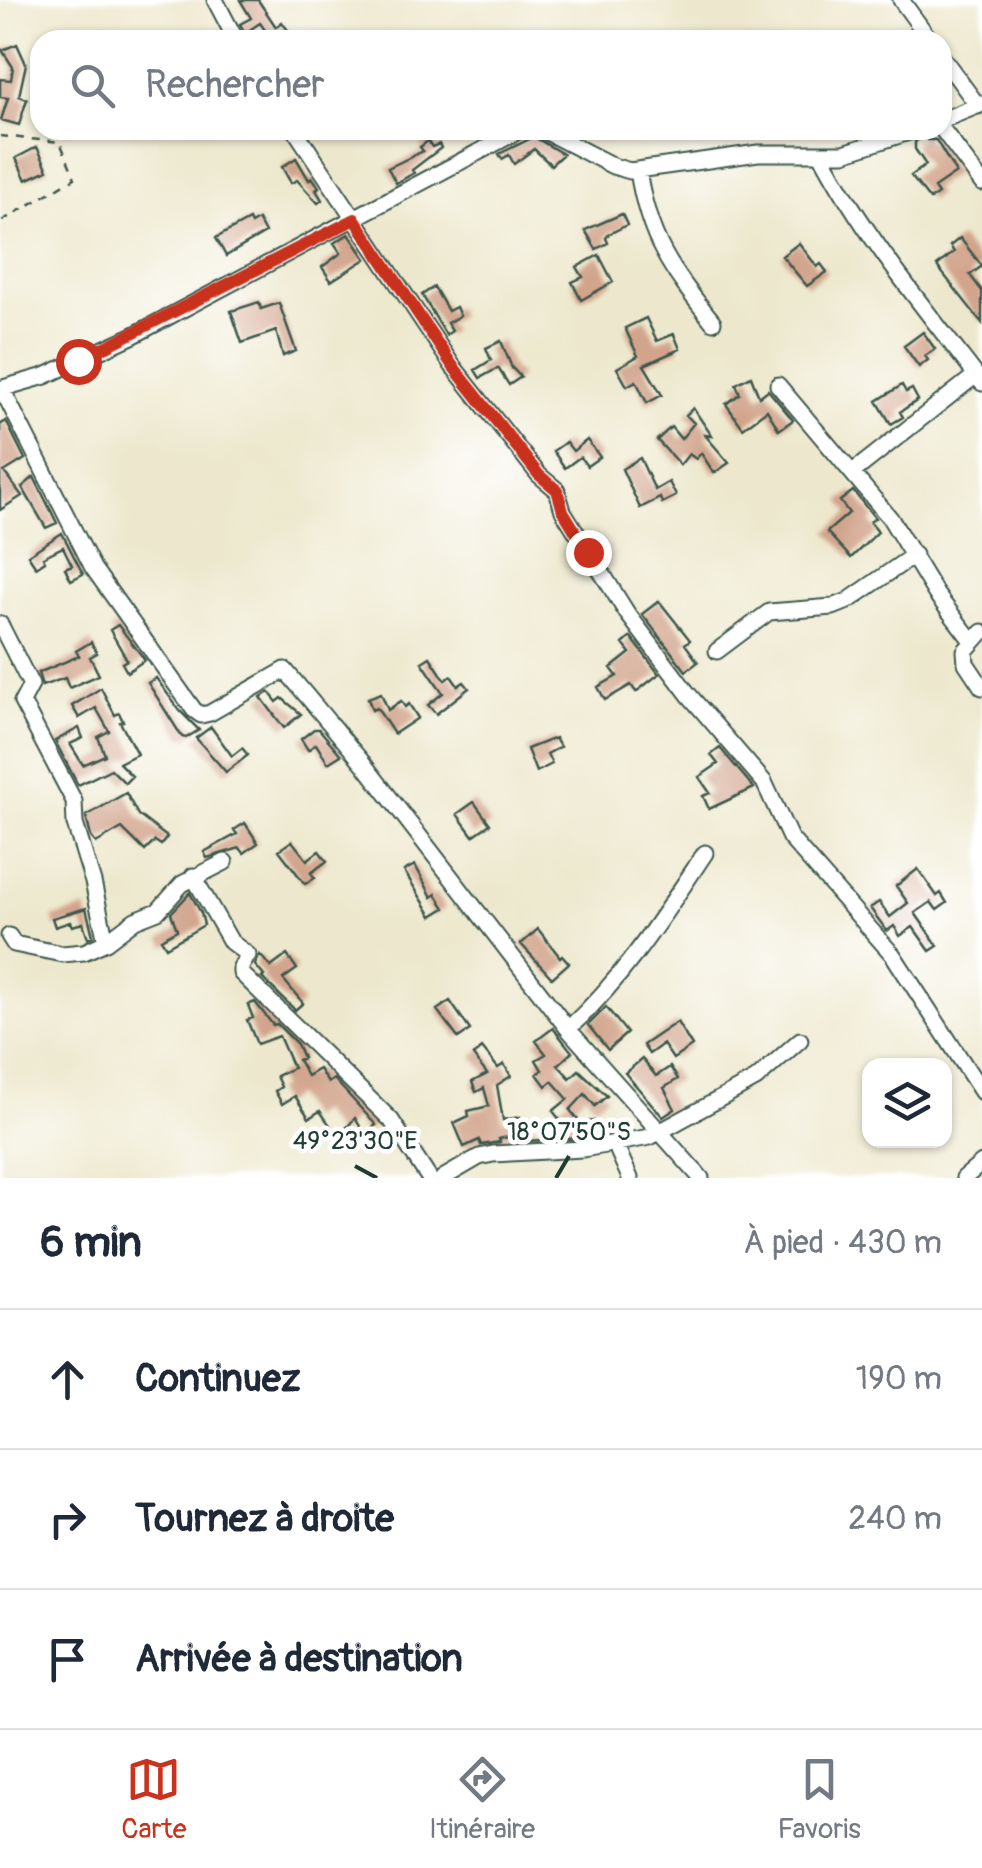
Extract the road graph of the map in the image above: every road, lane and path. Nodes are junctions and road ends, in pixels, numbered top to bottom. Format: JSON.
{"nodes":[{"id":1,"x":214,"y":0,"type":"edge"},
{"id":2,"x":926,"y":0,"type":"edge"},
{"id":3,"x":905,"y":5,"type":"edge"},
{"id":4,"x":230,"y":30,"type":"edge"},
{"id":5,"x":923,"y":30,"type":"edge"},
{"id":6,"x":952,"y":70,"type":"edge"},
{"id":7,"x":980,"y":105,"type":"edge"},
{"id":8,"x":952,"y":116,"type":"edge"},
{"id":9,"x":0,"y":136,"type":"edge"},
{"id":10,"x":30,"y":139,"type":"edge"},
{"id":11,"x":40,"y":140,"type":"edge"},
{"id":12,"x":302,"y":140,"type":"edge"},
{"id":13,"x":501,"y":140,"type":"edge"},
{"id":14,"x":563,"y":140,"type":"edge"},
{"id":15,"x":886,"y":140,"type":"edge"},
{"id":16,"x":950,"y":140,"type":"edge"},
{"id":17,"x":821,"y":154,"type":"junction"},
{"id":18,"x":638,"y":171,"type":"junction"},
{"id":19,"x":982,"y":183,"type":"edge"},
{"id":20,"x":355,"y":219,"type":"junction"},
{"id":21,"x":0,"y":222,"type":"edge"},
{"id":22,"x":713,"y":322,"type":"dead end"},
{"id":23,"x":979,"y":379,"type":"edge"},
{"id":24,"x":778,"y":385,"type":"dead end"},
{"id":25,"x":1,"y":389,"type":"edge"},
{"id":26,"x":853,"y":472,"type":"junction"},
{"id":27,"x":914,"y":555,"type":"junction"},
{"id":28,"x":0,"y":624,"type":"edge"},
{"id":29,"x":977,"y":636,"type":"edge"},
{"id":30,"x":6,"y":651,"type":"edge"},
{"id":31,"x":717,"y":651,"type":"dead end"},
{"id":32,"x":982,"y":687,"type":"edge"},
{"id":33,"x":705,"y":853,"type":"dead end"},
{"id":34,"x":225,"y":862,"type":"dead end"},
{"id":35,"x":193,"y":876,"type":"junction"},
{"id":36,"x":9,"y":936,"type":"dead end"},
{"id":37,"x":106,"y":942,"type":"junction"},
{"id":38,"x":568,"y":1029,"type":"junction"},
{"id":39,"x":800,"y":1040,"type":"dead end"},
{"id":40,"x":982,"y":1092,"type":"edge"},
{"id":41,"x":661,"y":1133,"type":"junction"},
{"id":42,"x":615,"y":1144,"type":"junction"},
{"id":43,"x":982,"y":1163,"type":"edge"},
{"id":44,"x":465,"y":1172,"type":"edge"},
{"id":45,"x":430,"y":1178,"type":"edge"},
{"id":46,"x":443,"y":1178,"type":"edge"},
{"id":47,"x":630,"y":1178,"type":"edge"},
{"id":48,"x":701,"y":1178,"type":"edge"},
{"id":49,"x":964,"y":1178,"type":"edge"}],
"edges":[{"from":1,"to":4,"type":"street"},
{"from":2,"to":3,"type":"street"},
{"from":3,"to":5,"type":"street"},
{"from":6,"to":7,"type":"street"},
{"from":7,"to":8,"type":"street"},
{"from":9,"to":10,"type":"path"},
{"from":11,"to":21,"type":"path"},
{"from":12,"to":20,"type":"street"},
{"from":13,"to":20,"type":"street"},
{"from":14,"to":18,"type":"street"},
{"from":15,"to":17,"type":"street"},
{"from":16,"to":19,"type":"street"},
{"from":17,"to":18,"type":"street"},
{"from":17,"to":23,"type":"street"},
{"from":18,"to":22,"type":"street"},
{"from":20,"to":25,"type":"street"},
{"from":20,"to":40,"type":"street"},
{"from":23,"to":26,"type":"street"},
{"from":24,"to":26,"type":"street"},
{"from":25,"to":38,"type":"street"},
{"from":26,"to":27,"type":"street"},
{"from":27,"to":29,"type":"street"},
{"from":27,"to":31,"type":"street"},
{"from":28,"to":30,"type":"street"},
{"from":29,"to":32,"type":"street"},
{"from":30,"to":37,"type":"street"},
{"from":33,"to":38,"type":"street"},
{"from":34,"to":35,"type":"street"},
{"from":35,"to":37,"type":"street"},
{"from":35,"to":45,"type":"street"},
{"from":36,"to":37,"type":"street"},
{"from":38,"to":41,"type":"street"},
{"from":39,"to":41,"type":"street"},
{"from":41,"to":42,"type":"street"},
{"from":41,"to":48,"type":"street"},
{"from":42,"to":44,"type":"street"},
{"from":42,"to":47,"type":"street"},
{"from":43,"to":49,"type":"street"},
{"from":44,"to":46,"type":"street"}]}
